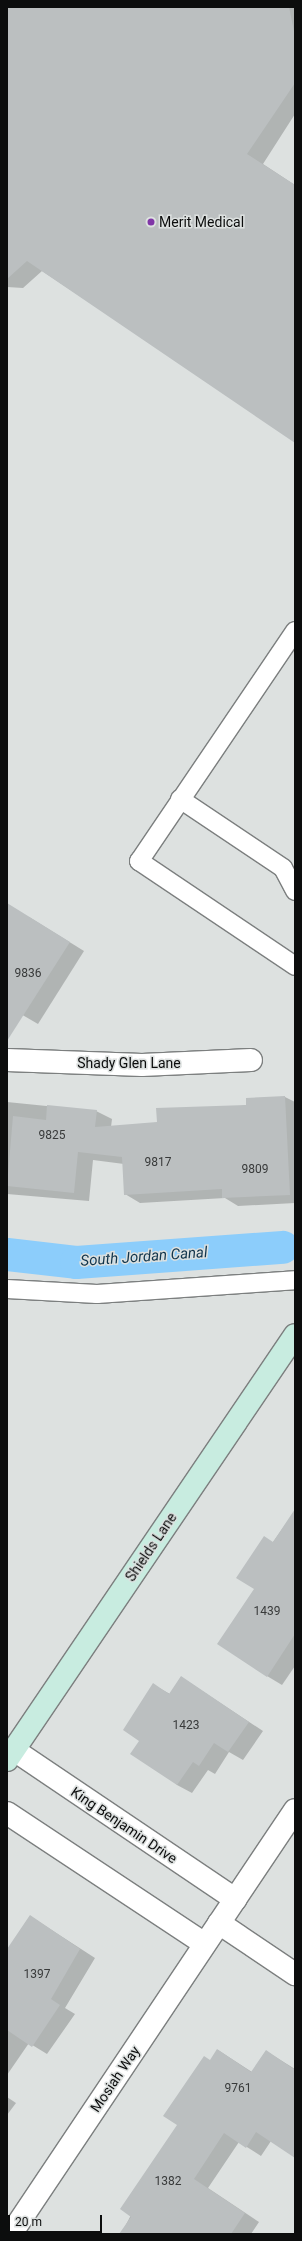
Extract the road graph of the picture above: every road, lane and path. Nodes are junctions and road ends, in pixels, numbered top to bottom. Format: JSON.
{"nodes":[{"id":1,"x":295,"y":631,"type":"edge"},
{"id":2,"x":180,"y":799,"type":"junction"},
{"id":3,"x":295,"y":891,"type":"edge"},
{"id":4,"x":295,"y":966,"type":"edge"},
{"id":5,"x":7,"y":1060,"type":"edge"},
{"id":6,"x":251,"y":1060,"type":"dead end"},
{"id":7,"x":295,"y":1280,"type":"edge"},
{"id":8,"x":7,"y":1289,"type":"edge"},
{"id":9,"x":295,"y":1335,"type":"edge"},
{"id":10,"x":10,"y":1755,"type":"edge"},
{"id":11,"x":295,"y":1810,"type":"edge"},
{"id":12,"x":7,"y":1813,"type":"edge"},
{"id":13,"x":235,"y":1899,"type":"junction"},
{"id":14,"x":219,"y":1923,"type":"junction"},
{"id":15,"x":205,"y":1944,"type":"junction"},
{"id":16,"x":295,"y":1974,"type":"edge"},
{"id":17,"x":11,"y":2234,"type":"edge"}],
"edges":[{"from":1,"to":2,"type":"lane"},
{"from":2,"to":3,"type":"lane"},
{"from":2,"to":4,"type":"lane"},
{"from":5,"to":6,"type":"street","name":"Shady Glen Lane"},
{"from":7,"to":8,"type":"lane"},
{"from":9,"to":10,"type":"main road","name":"Shields Lane"},
{"from":10,"to":13,"type":"street","name":"King Benjamin Drive"},
{"from":11,"to":13,"type":"street","name":"Mosiah Way"},
{"from":12,"to":15,"type":"street"},
{"from":13,"to":14,"type":"street","name":"Mosiah Way"},
{"from":14,"to":15,"type":"street","name":"Mosiah Way"},
{"from":14,"to":16,"type":"street"},
{"from":15,"to":17,"type":"street","name":"Mosiah Way"}]}
